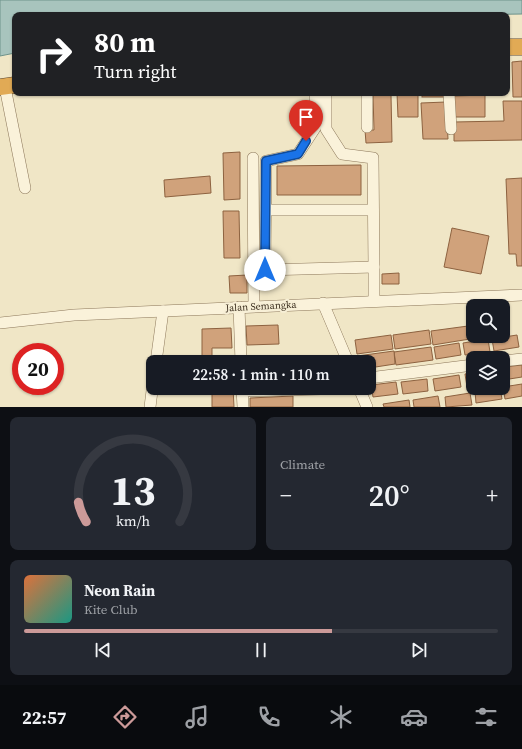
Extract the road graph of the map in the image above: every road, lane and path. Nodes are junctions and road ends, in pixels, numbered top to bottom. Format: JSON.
{"nodes":[{"id":1,"x":510,"y":47,"type":"edge"},
{"id":2,"x":522,"y":47,"type":"edge"},
{"id":3,"x":6,"y":86,"type":"edge"},
{"id":4,"x":315,"y":96,"type":"edge"},
{"id":5,"x":326,"y":96,"type":"edge"},
{"id":6,"x":367,"y":96,"type":"edge"},
{"id":7,"x":449,"y":96,"type":"edge"},
{"id":8,"x":367,"y":127,"type":"dead end"},
{"id":9,"x":451,"y":130,"type":"dead end"},
{"id":10,"x":253,"y":158,"type":"dead end"},
{"id":11,"x":25,"y":188,"type":"dead end"},
{"id":12,"x":266,"y":210,"type":"junction"},
{"id":13,"x":373,"y":210,"type":"junction"},
{"id":14,"x":374,"y":267,"type":"junction"},
{"id":15,"x":522,"y":295,"type":"edge"},
{"id":16,"x":374,"y":301,"type":"junction"},
{"id":17,"x":323,"y":303,"type":"junction"},
{"id":18,"x":254,"y":306,"type":"junction"},
{"id":19,"x":239,"y":307,"type":"junction"},
{"id":20,"x":163,"y":311,"type":"junction"},
{"id":21,"x":0,"y":323,"type":"edge"},
{"id":22,"x":157,"y":355,"type":"edge"},
{"id":23,"x":241,"y":355,"type":"edge"},
{"id":24,"x":345,"y":355,"type":"edge"},
{"id":25,"x":522,"y":359,"type":"edge"},
{"id":26,"x":510,"y":360,"type":"edge"},
{"id":27,"x":466,"y":366,"type":"edge"},
{"id":28,"x":376,"y":377,"type":"edge"},
{"id":29,"x":152,"y":395,"type":"edge"},
{"id":30,"x":242,"y":395,"type":"edge"},
{"id":31,"x":362,"y":395,"type":"edge"},
{"id":32,"x":150,"y":407,"type":"edge"},
{"id":33,"x":243,"y":407,"type":"edge"},
{"id":34,"x":367,"y":407,"type":"edge"}],
"edges":[{"from":1,"to":2,"type":"highway"},
{"from":3,"to":11,"type":"street"},
{"from":4,"to":12,"type":"street"},
{"from":5,"to":13,"type":"street"},
{"from":6,"to":8,"type":"street"},
{"from":7,"to":9,"type":"street"},
{"from":10,"to":18,"type":"street"},
{"from":12,"to":13,"type":"street"},
{"from":12,"to":14,"type":"street"},
{"from":13,"to":14,"type":"street"},
{"from":14,"to":16,"type":"street"},
{"from":15,"to":16,"type":"street","name":"Jalan Semangka"},
{"from":16,"to":17,"type":"street","name":"Jalan Semangka"},
{"from":17,"to":18,"type":"street","name":"Jalan Semangka"},
{"from":17,"to":24,"type":"street"},
{"from":18,"to":19,"type":"street","name":"Jalan Semangka"},
{"from":19,"to":20,"type":"street","name":"Jalan Semangka"},
{"from":19,"to":23,"type":"street"},
{"from":20,"to":21,"type":"street","name":"Jalan Semangka"},
{"from":20,"to":22,"type":"street"},
{"from":25,"to":26,"type":"street"},
{"from":27,"to":28,"type":"street"},
{"from":29,"to":32,"type":"street"},
{"from":30,"to":33,"type":"street"},
{"from":31,"to":34,"type":"street"}]}
